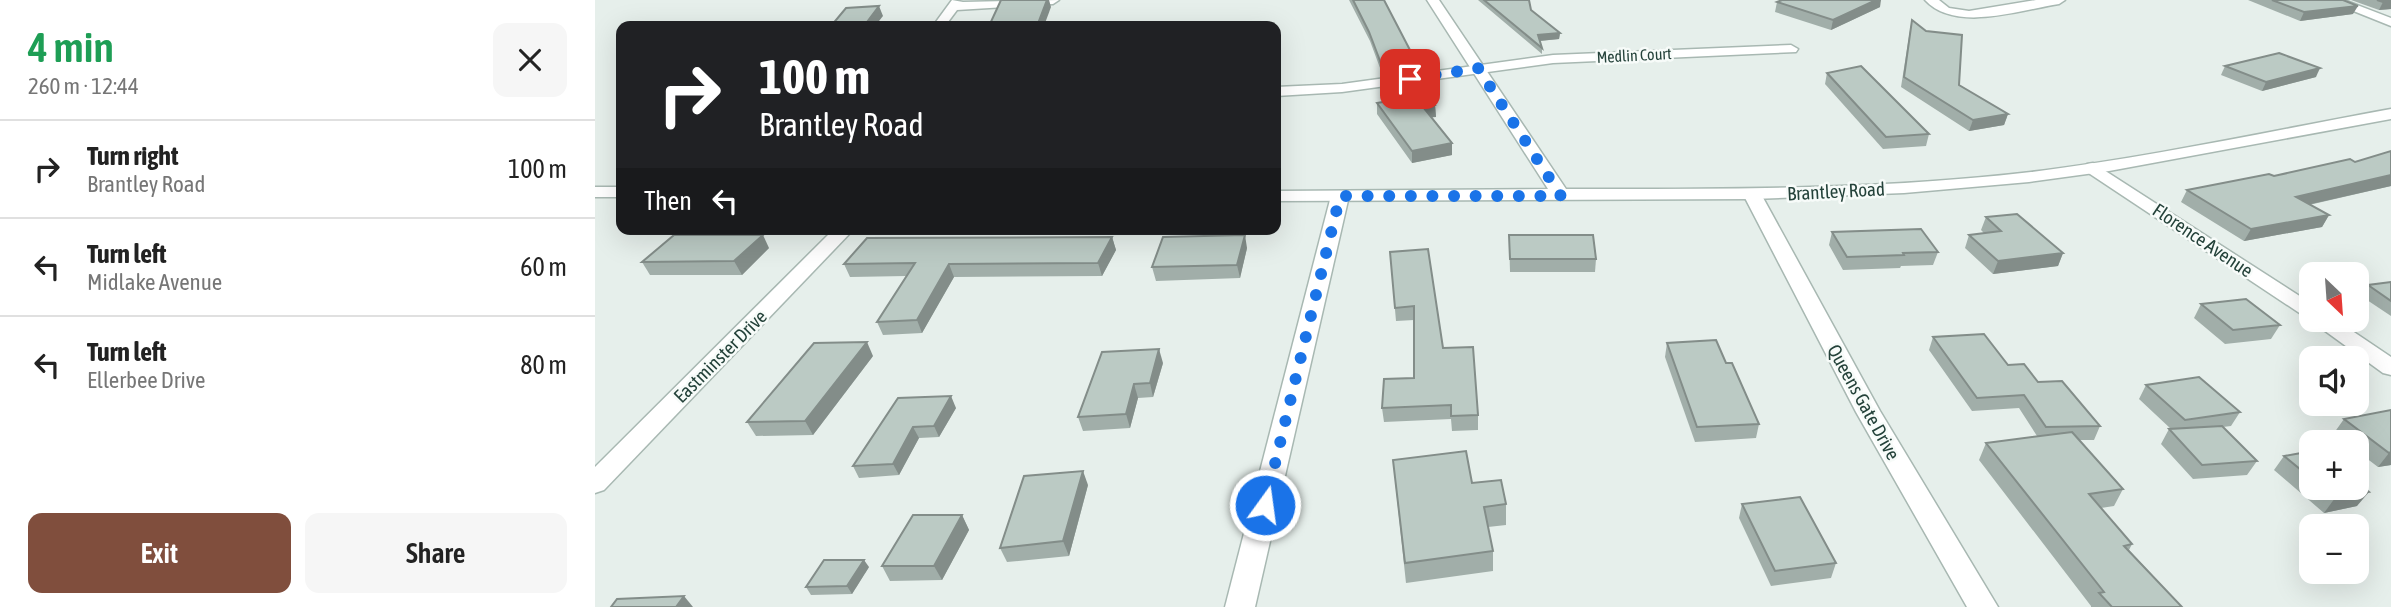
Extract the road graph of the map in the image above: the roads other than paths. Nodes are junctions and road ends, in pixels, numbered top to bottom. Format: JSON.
{"nodes":[{"id":1,"x":1053,"y":0,"type":"edge"},
{"id":2,"x":1433,"y":0,"type":"edge"},
{"id":3,"x":1931,"y":0,"type":"edge"},
{"id":4,"x":2059,"y":0,"type":"edge"},
{"id":5,"x":2332,"y":0,"type":"edge"},
{"id":6,"x":956,"y":3,"type":"edge"},
{"id":7,"x":943,"y":21,"type":"edge"},
{"id":8,"x":2391,"y":22,"type":"edge"},
{"id":9,"x":1791,"y":50,"type":"dead end"},
{"id":10,"x":1478,"y":68,"type":"junction"},
{"id":11,"x":1281,"y":92,"type":"edge"},
{"id":12,"x":2391,"y":114,"type":"edge"},
{"id":13,"x":2093,"y":168,"type":"junction"},
{"id":14,"x":595,"y":192,"type":"edge"},
{"id":15,"x":616,"y":192,"type":"edge"},
{"id":16,"x":1752,"y":194,"type":"junction"},
{"id":17,"x":1281,"y":196,"type":"edge"},
{"id":18,"x":1340,"y":196,"type":"junction"},
{"id":19,"x":1561,"y":196,"type":"junction"},
{"id":20,"x":839,"y":235,"type":"edge"},
{"id":21,"x":2299,"y":305,"type":"edge"},
{"id":22,"x":2338,"y":332,"type":"edge"},
{"id":23,"x":2391,"y":368,"type":"edge"},
{"id":24,"x":595,"y":483,"type":"edge"},
{"id":25,"x":1240,"y":607,"type":"edge"},
{"id":26,"x":1983,"y":607,"type":"edge"}],
"edges":[{"from":1,"to":6,"type":"street"},
{"from":2,"to":10,"type":"street"},
{"from":3,"to":4,"type":"street"},
{"from":5,"to":8,"type":"street"},
{"from":6,"to":7,"type":"street"},
{"from":9,"to":10,"type":"street","name":"Medlin Court"},
{"from":10,"to":11,"type":"street","name":"Medlin Court"},
{"from":10,"to":19,"type":"street"},
{"from":12,"to":13,"type":"street","name":"Brantley Road"},
{"from":13,"to":16,"type":"street","name":"Brantley Road"},
{"from":13,"to":21,"type":"street","name":"Florence Avenue"},
{"from":14,"to":15,"type":"street"},
{"from":16,"to":19,"type":"street","name":"Brantley Road"},
{"from":16,"to":26,"type":"street","name":"Queens Gate Drive"},
{"from":17,"to":18,"type":"street","name":"Brantley Road"},
{"from":18,"to":19,"type":"street","name":"Brantley Road"},
{"from":18,"to":25,"type":"street"},
{"from":20,"to":24,"type":"street","name":"Eastminster Drive"},
{"from":22,"to":23,"type":"street"}]}
